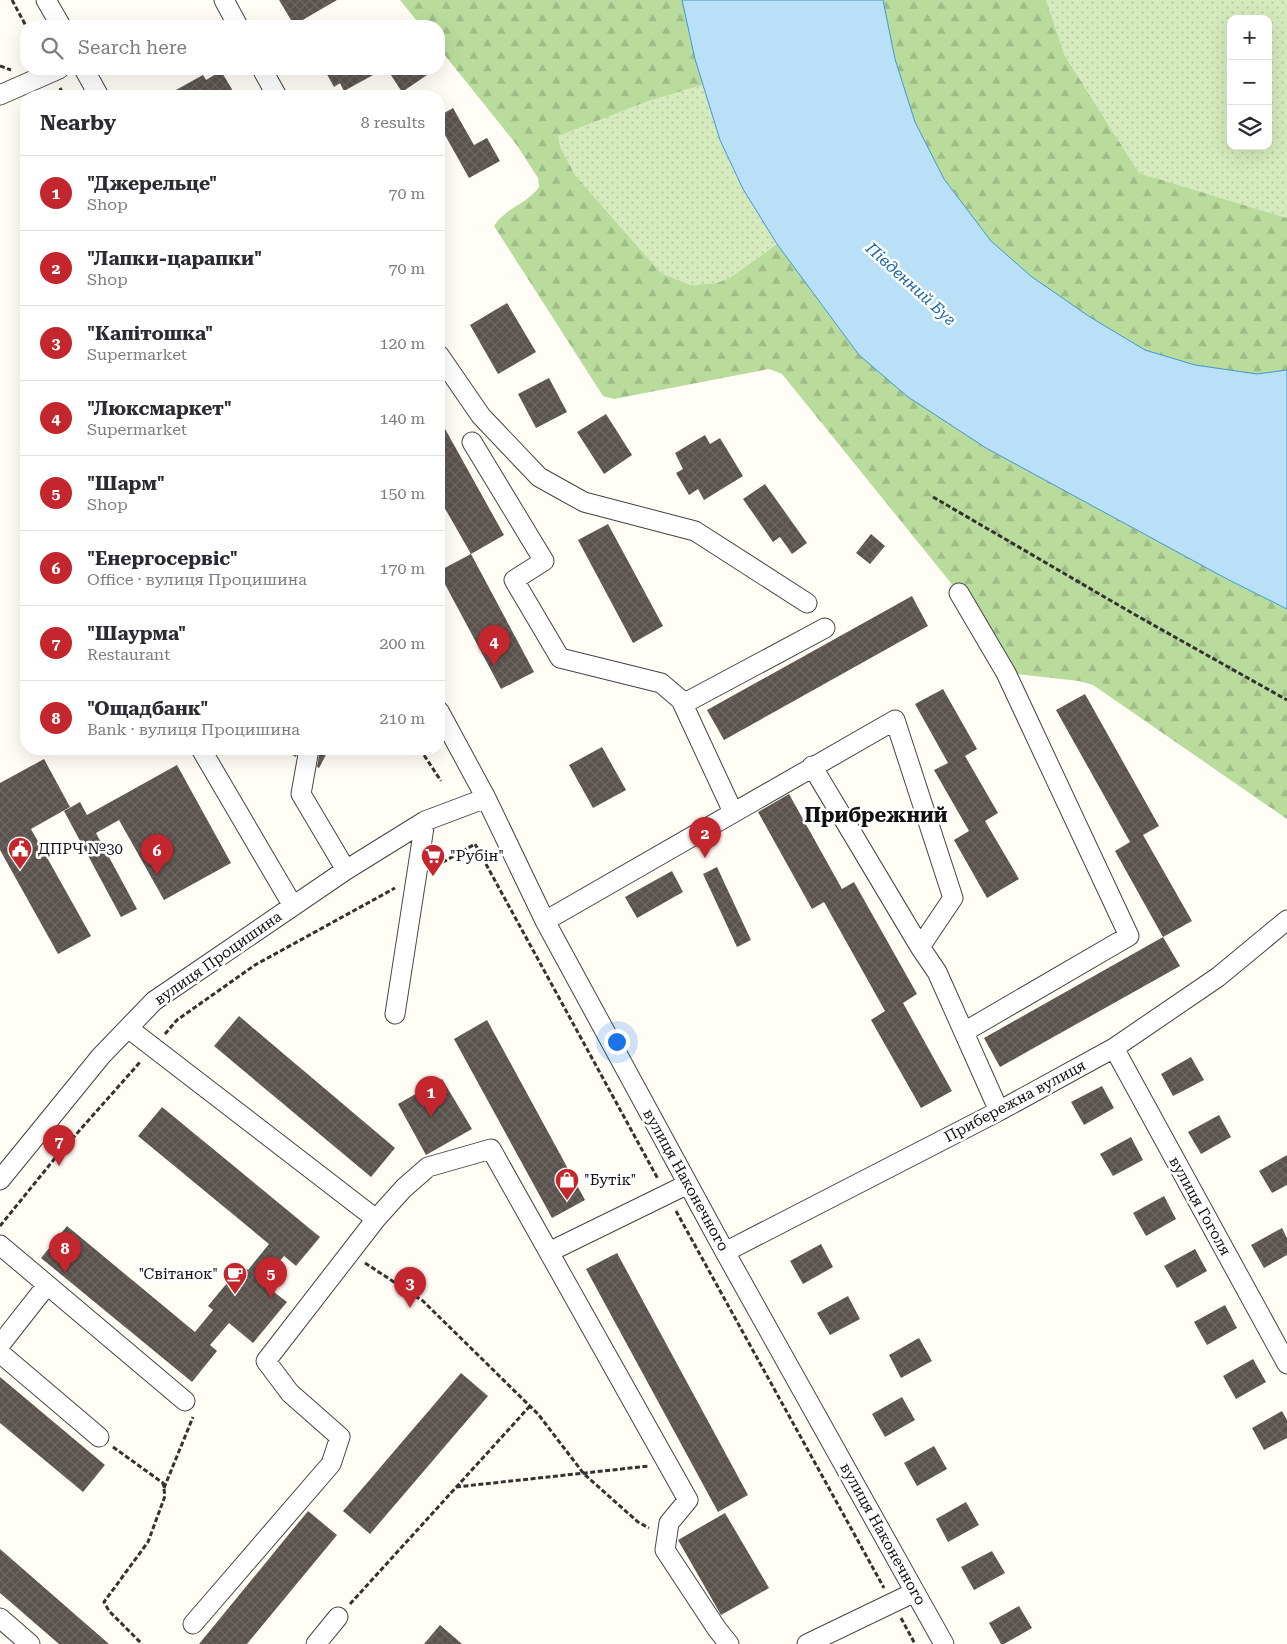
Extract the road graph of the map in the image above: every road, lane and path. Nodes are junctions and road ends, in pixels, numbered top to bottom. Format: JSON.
{"nodes":[{"id":1,"x":12,"y":0,"type":"edge"},
{"id":2,"x":46,"y":0,"type":"edge"},
{"id":3,"x":224,"y":0,"type":"edge"},
{"id":4,"x":23,"y":20,"type":"edge"},
{"id":5,"x":57,"y":20,"type":"edge"},
{"id":6,"x":235,"y":20,"type":"edge"},
{"id":7,"x":45,"y":75,"type":"edge"},
{"id":8,"x":87,"y":75,"type":"edge"},
{"id":9,"x":265,"y":75,"type":"edge"},
{"id":10,"x":96,"y":90,"type":"edge"},
{"id":11,"x":274,"y":90,"type":"edge"},
{"id":12,"x":0,"y":95,"type":"edge"},
{"id":13,"x":445,"y":364,"type":"edge"},
{"id":14,"x":472,"y":442,"type":"dead end"},
{"id":15,"x":933,"y":496,"type":"dead end"},
{"id":16,"x":959,"y":593,"type":"dead end"},
{"id":17,"x":807,"y":603,"type":"dead end"},
{"id":18,"x":825,"y":628,"type":"dead end"},
{"id":19,"x":1287,"y":700,"type":"edge"},
{"id":20,"x":683,"y":704,"type":"junction"},
{"id":21,"x":445,"y":722,"type":"edge"},
{"id":22,"x":205,"y":755,"type":"edge"},
{"id":23,"x":308,"y":755,"type":"edge"},
{"id":24,"x":424,"y":755,"type":"edge"},
{"id":25,"x":812,"y":766,"type":"junction"},
{"id":26,"x":441,"y":781,"type":"dead end"},
{"id":27,"x":486,"y":798,"type":"junction"},
{"id":28,"x":733,"y":812,"type":"junction"},
{"id":29,"x":425,"y":821,"type":"junction"},
{"id":30,"x":346,"y":870,"type":"junction"},
{"id":31,"x":293,"y":906,"type":"junction"},
{"id":32,"x":1287,"y":920,"type":"edge"},
{"id":33,"x":545,"y":921,"type":"junction"},
{"id":34,"x":920,"y":947,"type":"junction"},
{"id":35,"x":395,"y":1014,"type":"dead end"},
{"id":36,"x":128,"y":1028,"type":"junction"},
{"id":37,"x":964,"y":1032,"type":"junction"},
{"id":38,"x":1114,"y":1048,"type":"junction"},
{"id":39,"x":998,"y":1111,"type":"junction"},
{"id":40,"x":0,"y":1180,"type":"edge"},
{"id":41,"x":688,"y":1184,"type":"junction"},
{"id":42,"x":376,"y":1219,"type":"junction"},
{"id":43,"x":0,"y":1245,"type":"edge"},
{"id":44,"x":549,"y":1252,"type":"junction"},
{"id":45,"x":725,"y":1252,"type":"junction"},
{"id":46,"x":350,"y":1253,"type":"junction"},
{"id":47,"x":47,"y":1285,"type":"junction"},
{"id":48,"x":0,"y":1345,"type":"edge"},
{"id":49,"x":0,"y":1353,"type":"edge"},
{"id":50,"x":1287,"y":1364,"type":"edge"},
{"id":51,"x":185,"y":1401,"type":"joint"},
{"id":52,"x":530,"y":1406,"type":"junction"},
{"id":53,"x":98,"y":1437,"type":"joint"},
{"id":54,"x":668,"y":1464,"type":"junction"},
{"id":55,"x":584,"y":1474,"type":"junction"},
{"id":56,"x":455,"y":1488,"type":"junction"},
{"id":57,"x":164,"y":1489,"type":"junction"},
{"id":58,"x":667,"y":1539,"type":"junction"},
{"id":59,"x":915,"y":1592,"type":"junction"},
{"id":60,"x":338,"y":1617,"type":"joint"},
{"id":61,"x":0,"y":1618,"type":"edge"},
{"id":62,"x":193,"y":1624,"type":"dead end"},
{"id":63,"x":30,"y":1644,"type":"edge"},
{"id":64,"x":142,"y":1644,"type":"edge"},
{"id":65,"x":316,"y":1644,"type":"edge"},
{"id":66,"x":729,"y":1644,"type":"edge"},
{"id":67,"x":807,"y":1644,"type":"edge"},
{"id":68,"x":944,"y":1644,"type":"edge"}],
"edges":[{"from":1,"to":4,"type":"path"},
{"from":2,"to":5,"type":"street"},
{"from":3,"to":6,"type":"street"},
{"from":7,"to":12,"type":"street"},
{"from":8,"to":10,"type":"street"},
{"from":9,"to":11,"type":"street"},
{"from":13,"to":17,"type":"street"},
{"from":14,"to":20,"type":"street"},
{"from":15,"to":19,"type":"path"},
{"from":16,"to":37,"type":"street"},
{"from":18,"to":20,"type":"street"},
{"from":20,"to":28,"type":"street"},
{"from":21,"to":27,"type":"street","name":"вулиця Наконечного"},
{"from":22,"to":31,"type":"street"},
{"from":23,"to":30,"type":"street"},
{"from":24,"to":26,"type":"path"},
{"from":25,"to":28,"type":"street"},
{"from":25,"to":34,"type":"street"},
{"from":25,"to":34,"type":"street"},
{"from":27,"to":29,"type":"street","name":"вулиця Процишина"},
{"from":27,"to":33,"type":"street","name":"вулиця Наконечного"},
{"from":28,"to":33,"type":"street"},
{"from":29,"to":30,"type":"street","name":"вулиця Процишина"},
{"from":29,"to":35,"type":"street"},
{"from":30,"to":31,"type":"street","name":"вулиця Процишина"},
{"from":31,"to":36,"type":"street","name":"вулиця Процишина"},
{"from":32,"to":38,"type":"street","name":"Прибережна вулиця"},
{"from":33,"to":41,"type":"street","name":"вулиця Наконечного"},
{"from":34,"to":37,"type":"street"},
{"from":36,"to":40,"type":"street","name":"вулиця Процишина"},
{"from":36,"to":42,"type":"street"},
{"from":37,"to":39,"type":"street"},
{"from":38,"to":39,"type":"street","name":"Прибережна вулиця"},
{"from":38,"to":50,"type":"street","name":"вулиця Гоголя"},
{"from":39,"to":45,"type":"street","name":"Прибережна вулиця"},
{"from":41,"to":44,"type":"street"},
{"from":41,"to":45,"type":"street","name":"вулиця Наконечного"},
{"from":42,"to":44,"type":"street"},
{"from":42,"to":46,"type":"street"},
{"from":43,"to":47,"type":"street"},
{"from":44,"to":54,"type":"street"},
{"from":45,"to":59,"type":"street","name":"вулиця Наконечного"},
{"from":46,"to":52,"type":"path"},
{"from":46,"to":62,"type":"street"},
{"from":47,"to":48,"type":"street"},
{"from":47,"to":51,"type":"street"},
{"from":49,"to":53,"type":"street"},
{"from":51,"to":57,"type":"path"},
{"from":52,"to":55,"type":"path"},
{"from":52,"to":56,"type":"path"},
{"from":53,"to":57,"type":"path"},
{"from":54,"to":55,"type":"path"},
{"from":54,"to":58,"type":"street"},
{"from":55,"to":56,"type":"path"},
{"from":55,"to":58,"type":"path"},
{"from":56,"to":60,"type":"path"},
{"from":57,"to":64,"type":"path"},
{"from":58,"to":66,"type":"street"},
{"from":59,"to":67,"type":"street"},
{"from":59,"to":68,"type":"street","name":"вулиця Наконечного"},
{"from":60,"to":65,"type":"street"},
{"from":61,"to":63,"type":"street"}]}
